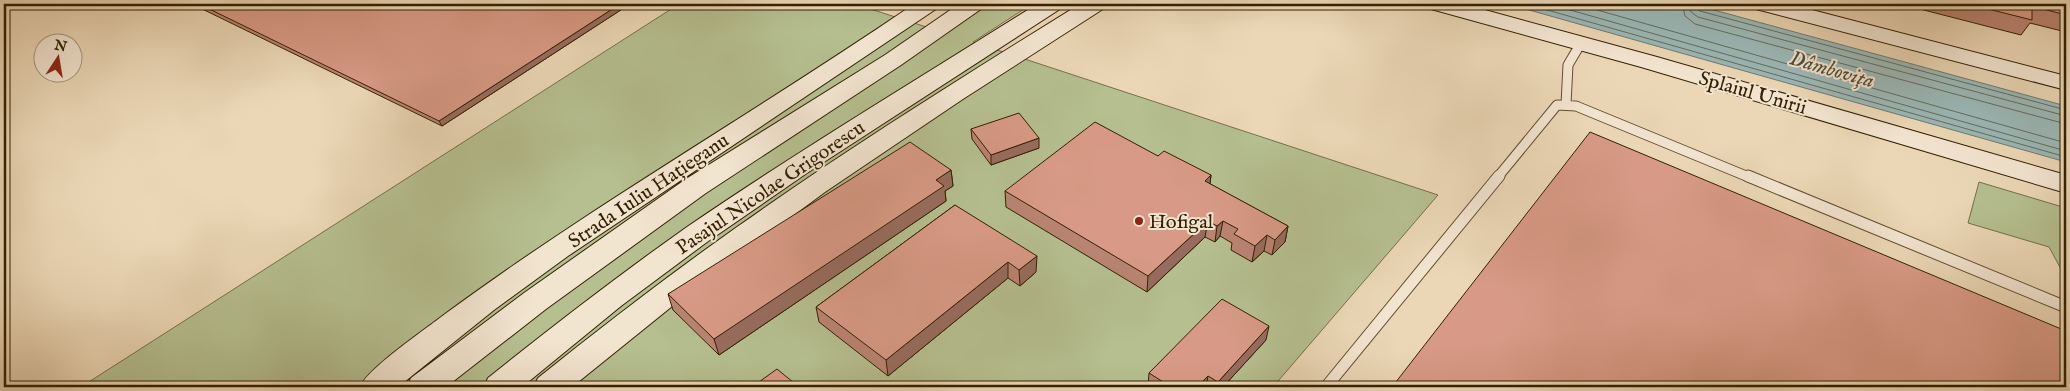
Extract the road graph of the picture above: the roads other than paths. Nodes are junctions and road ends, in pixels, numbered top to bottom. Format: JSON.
{"nodes":[{"id":1,"x":928,"y":4,"type":"edge"},
{"id":2,"x":973,"y":4,"type":"edge"},
{"id":3,"x":1052,"y":4,"type":"edge"},
{"id":4,"x":1095,"y":4,"type":"edge"},
{"id":5,"x":1439,"y":4,"type":"edge"},
{"id":6,"x":1764,"y":4,"type":"edge"},
{"id":7,"x":1581,"y":43,"type":"junction"},
{"id":8,"x":2066,"y":83,"type":"edge"},
{"id":9,"x":1566,"y":104,"type":"junction"},
{"id":10,"x":2066,"y":184,"type":"edge"},
{"id":11,"x":2066,"y":307,"type":"edge"},
{"id":12,"x":376,"y":387,"type":"edge"},
{"id":13,"x":423,"y":387,"type":"edge"},
{"id":14,"x":500,"y":387,"type":"edge"},
{"id":15,"x":550,"y":387,"type":"edge"},
{"id":16,"x":1326,"y":387,"type":"edge"}],
"edges":[{"from":1,"to":12,"type":"main road","name":"Strada Iuliu Hațieganu"},
{"from":2,"to":13,"type":"main road","name":"Pasajul Nicolae Grigorescu"},
{"from":3,"to":14,"type":"main road","name":"Pasajul Nicolae Grigorescu"},
{"from":4,"to":15,"type":"main road"},
{"from":5,"to":7,"type":"main road","name":"Splaiul Unirii"},
{"from":6,"to":8,"type":"main road"},
{"from":7,"to":9,"type":"lane"},
{"from":7,"to":10,"type":"main road","name":"Splaiul Unirii"},
{"from":9,"to":11,"type":"lane"},
{"from":9,"to":16,"type":"lane"}]}
